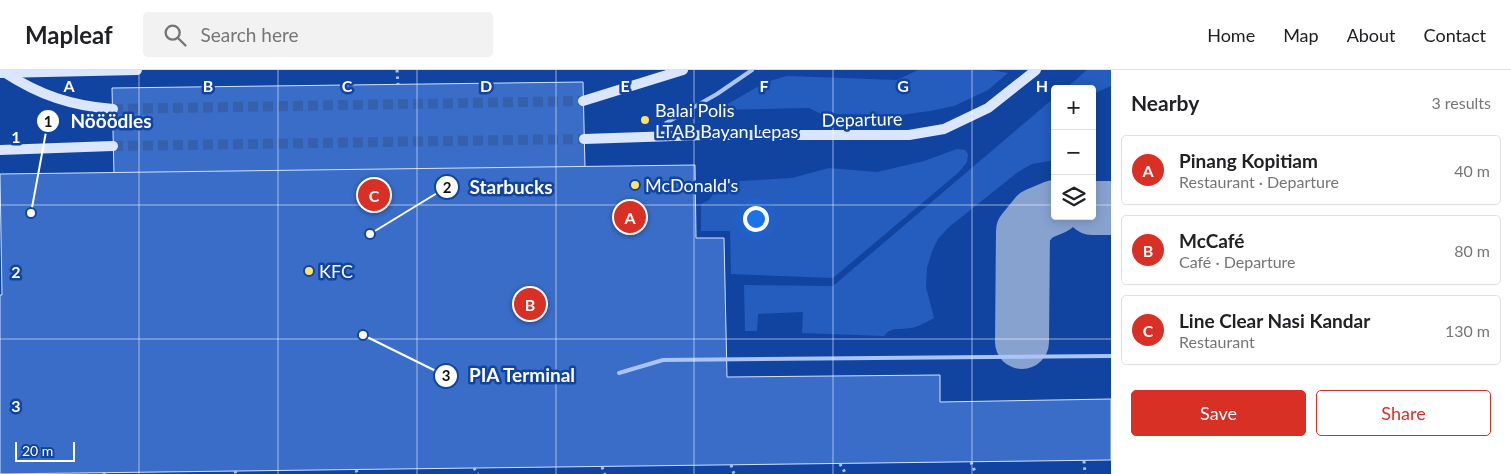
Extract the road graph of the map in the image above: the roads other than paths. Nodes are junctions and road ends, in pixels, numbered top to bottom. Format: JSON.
{"nodes":[{"id":1,"x":137,"y":70,"type":"edge"},
{"id":2,"x":683,"y":70,"type":"edge"},
{"id":3,"x":752,"y":70,"type":"edge"},
{"id":4,"x":1035,"y":71,"type":"edge"},
{"id":5,"x":2,"y":72,"type":"edge"},
{"id":6,"x":583,"y":100,"type":"tunnel mouth"},
{"id":7,"x":113,"y":109,"type":"tunnel mouth"},
{"id":8,"x":666,"y":123,"type":"dead end"},
{"id":9,"x":584,"y":139,"type":"tunnel mouth"},
{"id":10,"x":113,"y":146,"type":"tunnel mouth"},
{"id":11,"x":0,"y":150,"type":"edge"},
{"id":12,"x":1111,"y":356,"type":"edge"},
{"id":13,"x":619,"y":373,"type":"dead end"}],
"edges":[{"from":1,"to":5,"type":"street"},
{"from":2,"to":6,"type":"street"},
{"from":3,"to":8,"type":"lane"},
{"from":4,"to":9,"type":"street","name":"Departure"},
{"from":5,"to":7,"type":"street"},
{"from":10,"to":11,"type":"street"},
{"from":12,"to":13,"type":"lane"}]}
